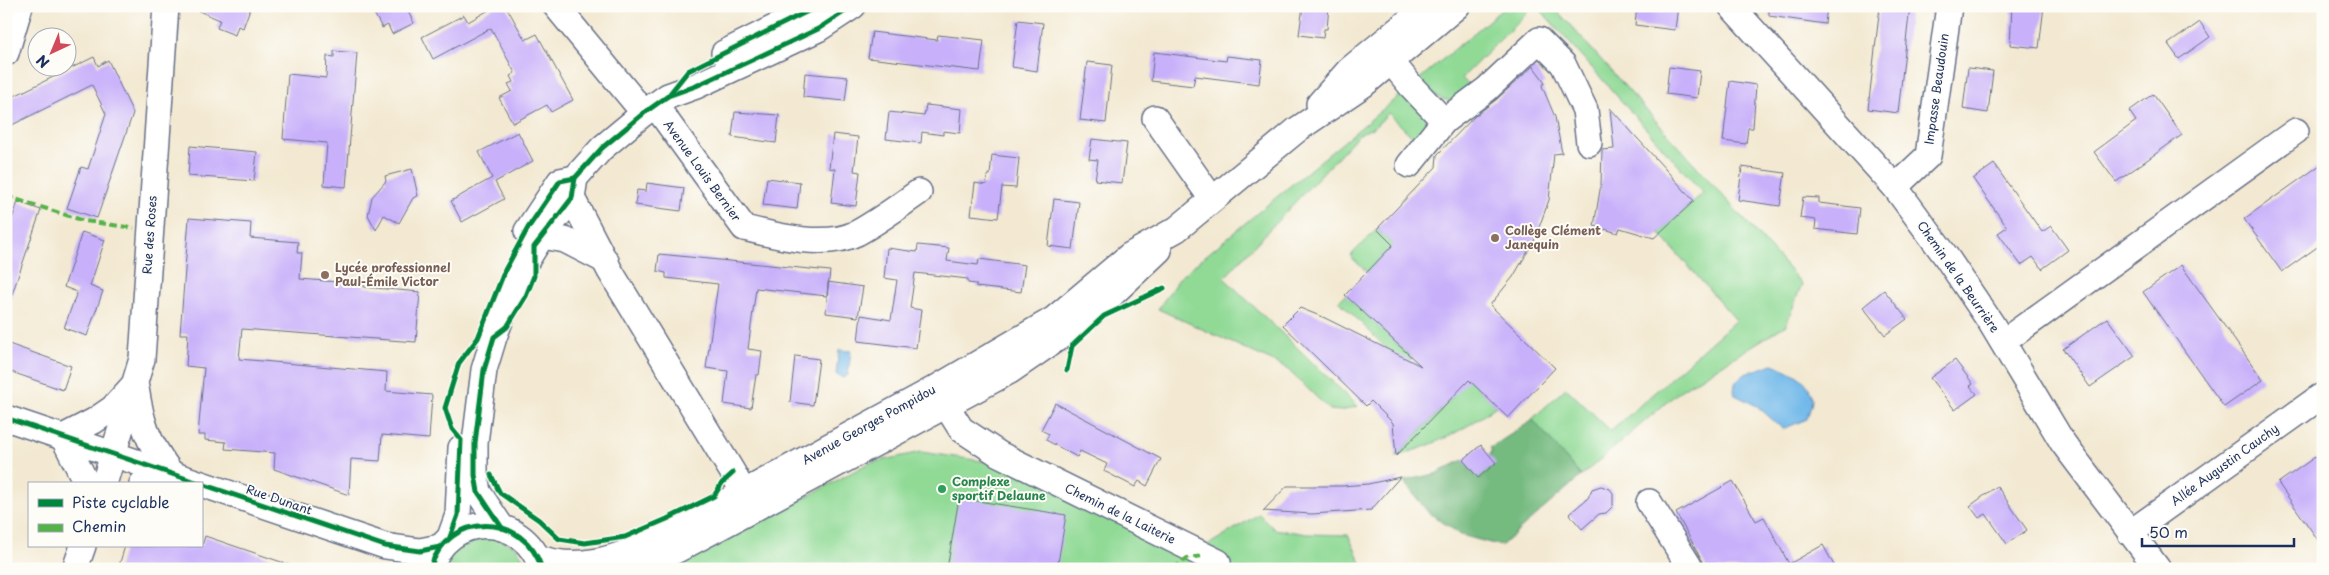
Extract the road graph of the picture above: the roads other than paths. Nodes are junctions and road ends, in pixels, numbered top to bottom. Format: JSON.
{"nodes":[{"id":1,"x":20,"y":6,"type":"edge"},
{"id":2,"x":556,"y":6,"type":"edge"},
{"id":3,"x":853,"y":6,"type":"edge"},
{"id":4,"x":1427,"y":6,"type":"edge"},
{"id":5,"x":1457,"y":6,"type":"edge"},
{"id":6,"x":1731,"y":6,"type":"edge"},
{"id":7,"x":1949,"y":6,"type":"edge"},
{"id":8,"x":164,"y":8,"type":"edge"},
{"id":9,"x":812,"y":13,"type":"edge"},
{"id":10,"x":1385,"y":53,"type":"junction"},
{"id":11,"x":6,"y":54,"type":"edge"},
{"id":12,"x":656,"y":105,"type":"junction"},
{"id":13,"x":1154,"y":118,"type":"dead end"},
{"id":14,"x":1444,"y":121,"type":"junction"},
{"id":15,"x":2296,"y":131,"type":"dead end"},
{"id":16,"x":1589,"y":143,"type":"dead end"},
{"id":17,"x":1409,"y":165,"type":"dead end"},
{"id":18,"x":1895,"y":187,"type":"junction"},
{"id":19,"x":573,"y":188,"type":"junction"},
{"id":20,"x":919,"y":192,"type":"dead end"},
{"id":21,"x":1212,"y":199,"type":"junction"},
{"id":22,"x":542,"y":236,"type":"junction"},
{"id":23,"x":606,"y":261,"type":"junction"},
{"id":24,"x":2003,"y":342,"type":"junction"},
{"id":25,"x":135,"y":383,"type":"junction"},
{"id":26,"x":940,"y":396,"type":"junction"},
{"id":27,"x":2320,"y":397,"type":"dead end"},
{"id":28,"x":6,"y":418,"type":"edge"},
{"id":29,"x":63,"y":437,"type":"junction"},
{"id":30,"x":114,"y":453,"type":"junction"},
{"id":31,"x":170,"y":472,"type":"junction"},
{"id":32,"x":86,"y":482,"type":"edge"},
{"id":33,"x":105,"y":482,"type":"edge"},
{"id":34,"x":147,"y":482,"type":"edge"},
{"id":35,"x":199,"y":482,"type":"edge"},
{"id":36,"x":202,"y":483,"type":"edge"},
{"id":37,"x":748,"y":501,"type":"junction"},
{"id":38,"x":1648,"y":502,"type":"dead end"},
{"id":39,"x":502,"y":528,"type":"junction"},
{"id":40,"x":2130,"y":533,"type":"junction"},
{"id":41,"x":385,"y":546,"type":"junction"},
{"id":42,"x":82,"y":548,"type":"edge"},
{"id":43,"x":440,"y":551,"type":"edge"},
{"id":44,"x":1218,"y":562,"type":"dead end"},
{"id":45,"x":539,"y":563,"type":"edge"},
{"id":46,"x":75,"y":569,"type":"edge"},
{"id":47,"x":413,"y":569,"type":"edge"},
{"id":48,"x":629,"y":569,"type":"edge"},
{"id":49,"x":1691,"y":569,"type":"edge"},
{"id":50,"x":2158,"y":569,"type":"edge"}],
"edges":[{"from":1,"to":11,"type":"street"},
{"from":2,"to":12,"type":"street","name":"Avenue Louis Bernier"},
{"from":3,"to":9,"type":"street"},
{"from":4,"to":10,"type":"street","name":"Avenue Georges Pompidou"},
{"from":5,"to":10,"type":"street","name":"Avenue Georges Pompidou"},
{"from":6,"to":18,"type":"street","name":"Chemin de la Beurrière"},
{"from":7,"to":18,"type":"street","name":"Impasse Beaudouin"},
{"from":8,"to":25,"type":"street","name":"Rue des Roses"},
{"from":9,"to":12,"type":"street"},
{"from":10,"to":14,"type":"street"},
{"from":10,"to":21,"type":"street","name":"Avenue Georges Pompidou"},
{"from":12,"to":19,"type":"street"},
{"from":12,"to":20,"type":"street","name":"Avenue Louis Bernier"},
{"from":13,"to":21,"type":"street"},
{"from":14,"to":16,"type":"street"},
{"from":14,"to":17,"type":"street"},
{"from":15,"to":24,"type":"street"},
{"from":18,"to":24,"type":"street","name":"Chemin de la Beurrière"},
{"from":19,"to":22,"type":"street"},
{"from":19,"to":23,"type":"street"},
{"from":19,"to":43,"type":"street"},
{"from":21,"to":26,"type":"street","name":"Avenue Georges Pompidou"},
{"from":22,"to":23,"type":"street"},
{"from":22,"to":39,"type":"street"},
{"from":23,"to":37,"type":"street"},
{"from":24,"to":40,"type":"street","name":"Chemin de la Beurrière"},
{"from":25,"to":29,"type":"street"},
{"from":25,"to":30,"type":"street","name":"Rue des Roses"},
{"from":25,"to":31,"type":"street"},
{"from":26,"to":37,"type":"street","name":"Avenue Georges Pompidou"},
{"from":26,"to":44,"type":"street","name":"Chemin de la Laiterie"},
{"from":27,"to":40,"type":"street","name":"Allée Augustin Cauchy"},
{"from":28,"to":29,"type":"street","name":"Rue Dunant"},
{"from":29,"to":30,"type":"street","name":"Rue Dunant"},
{"from":29,"to":32,"type":"street"},
{"from":30,"to":31,"type":"street","name":"Rue Dunant"},
{"from":30,"to":33,"type":"street","name":"Rue des Roses"},
{"from":31,"to":34,"type":"street"},
{"from":31,"to":35,"type":"street","name":"Rue Dunant"},
{"from":36,"to":41,"type":"street","name":"Rue Dunant"},
{"from":37,"to":45,"type":"street","name":"Avenue Georges Pompidou"},
{"from":37,"to":48,"type":"street","name":"Avenue Georges Pompidou"},
{"from":38,"to":49,"type":"street"},
{"from":39,"to":43,"type":"street","name":"Rue Dunant"},
{"from":39,"to":45,"type":"street"},
{"from":40,"to":50,"type":"street","name":"Chemin de la Beurrière"},
{"from":41,"to":43,"type":"street","name":"Rue Dunant"},
{"from":41,"to":47,"type":"street","name":"Rue Dunant"},
{"from":42,"to":46,"type":"street"}]}
